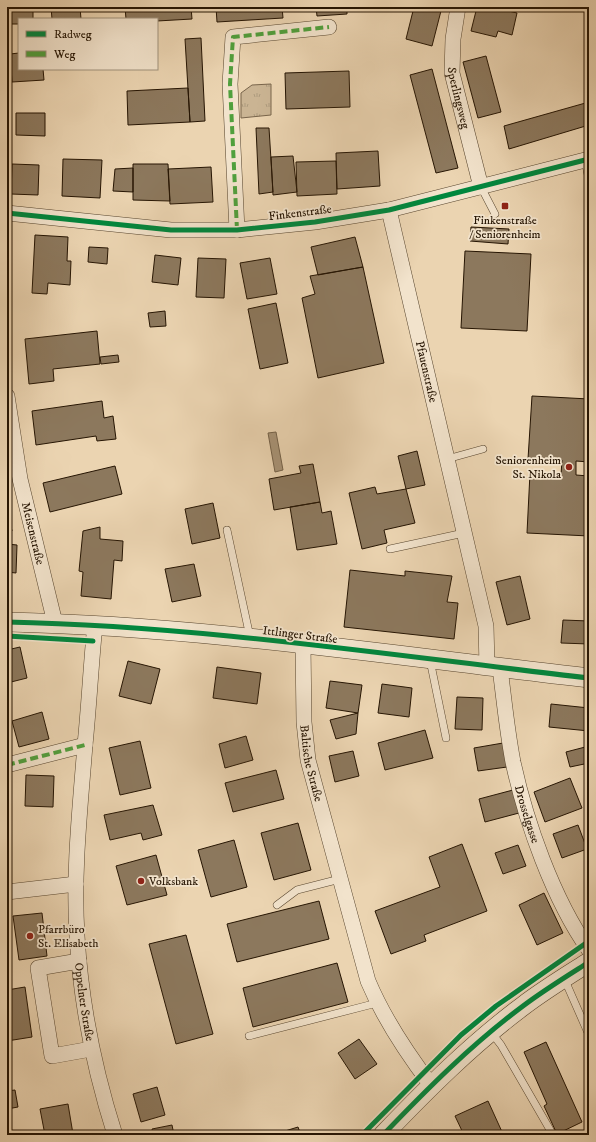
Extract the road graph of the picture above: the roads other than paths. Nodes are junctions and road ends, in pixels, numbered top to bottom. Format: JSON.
{"nodes":[{"id":1,"x":458,"y":7,"type":"edge"},
{"id":2,"x":329,"y":27,"type":"dead end"},
{"id":3,"x":587,"y":159,"type":"edge"},
{"id":4,"x":589,"y":180,"type":"edge"},
{"id":5,"x":481,"y":187,"type":"junction"},
{"id":6,"x":589,"y":198,"type":"edge"},
{"id":7,"x":389,"y":210,"type":"junction"},
{"id":8,"x":7,"y":213,"type":"edge"},
{"id":9,"x":495,"y":214,"type":"dead end"},
{"id":10,"x":588,"y":220,"type":"dead end"},
{"id":11,"x":237,"y":230,"type":"junction"},
{"id":12,"x":7,"y":396,"type":"edge"},
{"id":13,"x":483,"y":449,"type":"dead end"},
{"id":14,"x":447,"y":459,"type":"junction"},
{"id":15,"x":227,"y":530,"type":"dead end"},
{"id":16,"x":464,"y":533,"type":"junction"},
{"id":17,"x":390,"y":549,"type":"dead end"},
{"id":18,"x":7,"y":622,"type":"edge"},
{"id":19,"x":55,"y":623,"type":"junction"},
{"id":20,"x":95,"y":624,"type":"junction"},
{"id":21,"x":251,"y":639,"type":"junction"},
{"id":22,"x":303,"y":645,"type":"junction"},
{"id":23,"x":430,"y":660,"type":"junction"},
{"id":24,"x":493,"y":667,"type":"junction"},
{"id":25,"x":589,"y":678,"type":"edge"},
{"id":26,"x":446,"y":738,"type":"dead end"},
{"id":27,"x":85,"y":745,"type":"junction"},
{"id":28,"x":7,"y":765,"type":"edge"},
{"id":29,"x":340,"y":879,"type":"junction"},
{"id":30,"x":76,"y":884,"type":"junction"},
{"id":31,"x":7,"y":892,"type":"edge"},
{"id":32,"x":277,"y":905,"type":"dead end"},
{"id":33,"x":589,"y":950,"type":"edge"},
{"id":34,"x":79,"y":961,"type":"junction"},
{"id":35,"x":589,"y":962,"type":"edge"},
{"id":36,"x":564,"y":978,"type":"junction"},
{"id":37,"x":377,"y":1004,"type":"junction"},
{"id":38,"x":491,"y":1032,"type":"junction"},
{"id":39,"x":249,"y":1036,"type":"dead end"},
{"id":40,"x":589,"y":1036,"type":"edge"},
{"id":41,"x":91,"y":1049,"type":"junction"},
{"id":42,"x":431,"y":1085,"type":"junction"},
{"id":43,"x":115,"y":1135,"type":"edge"},
{"id":44,"x":383,"y":1135,"type":"edge"},
{"id":45,"x":553,"y":1135,"type":"edge"}],
"edges":[{"from":1,"to":5,"type":"street","name":"Sperlingsweg"},
{"from":2,"to":11,"type":"street"},
{"from":3,"to":4,"type":"lane"},
{"from":3,"to":5,"type":"street","name":"Finkenstraße"},
{"from":5,"to":7,"type":"street","name":"Finkenstraße"},
{"from":5,"to":9,"type":"lane"},
{"from":6,"to":10,"type":"lane"},
{"from":7,"to":11,"type":"street","name":"Finkenstraße"},
{"from":7,"to":14,"type":"street","name":"Pfauenstraße"},
{"from":8,"to":11,"type":"street","name":"Finkenstraße"},
{"from":12,"to":19,"type":"street","name":"Meisenstraße"},
{"from":13,"to":14,"type":"lane"},
{"from":14,"to":16,"type":"street","name":"Pfauenstraße"},
{"from":15,"to":21,"type":"lane","name":"Ittlinger Straße"},
{"from":16,"to":17,"type":"lane"},
{"from":16,"to":24,"type":"street","name":"Pfauenstraße"},
{"from":18,"to":19,"type":"street","name":"Ittlinger Straße"},
{"from":19,"to":20,"type":"street","name":"Ittlinger Straße"},
{"from":20,"to":21,"type":"street","name":"Ittlinger Straße"},
{"from":20,"to":27,"type":"street","name":"Oppelner Straße"},
{"from":21,"to":22,"type":"street","name":"Ittlinger Straße"},
{"from":22,"to":23,"type":"street","name":"Ittlinger Straße"},
{"from":22,"to":29,"type":"street","name":"Baltische Straße"},
{"from":23,"to":24,"type":"street","name":"Ittlinger Straße"},
{"from":23,"to":26,"type":"lane"},
{"from":24,"to":25,"type":"street","name":"Ittlinger Straße"},
{"from":24,"to":33,"type":"street","name":"Drosselgasse"},
{"from":27,"to":28,"type":"street"},
{"from":27,"to":30,"type":"street","name":"Oppelner Straße"},
{"from":29,"to":32,"type":"lane"},
{"from":29,"to":37,"type":"street","name":"Baltische Straße"},
{"from":30,"to":31,"type":"street"},
{"from":30,"to":34,"type":"street","name":"Oppelner Straße"},
{"from":34,"to":41,"type":"street","name":"Oppelner Straße"},
{"from":34,"to":41,"type":"street"},
{"from":35,"to":36,"type":"street"},
{"from":36,"to":38,"type":"street"},
{"from":36,"to":40,"type":"lane"},
{"from":37,"to":39,"type":"lane"},
{"from":37,"to":42,"type":"street","name":"Baltische Straße"},
{"from":38,"to":42,"type":"street"},
{"from":38,"to":45,"type":"lane"},
{"from":41,"to":43,"type":"street","name":"Oppelner Straße"},
{"from":42,"to":44,"type":"street"}]}
